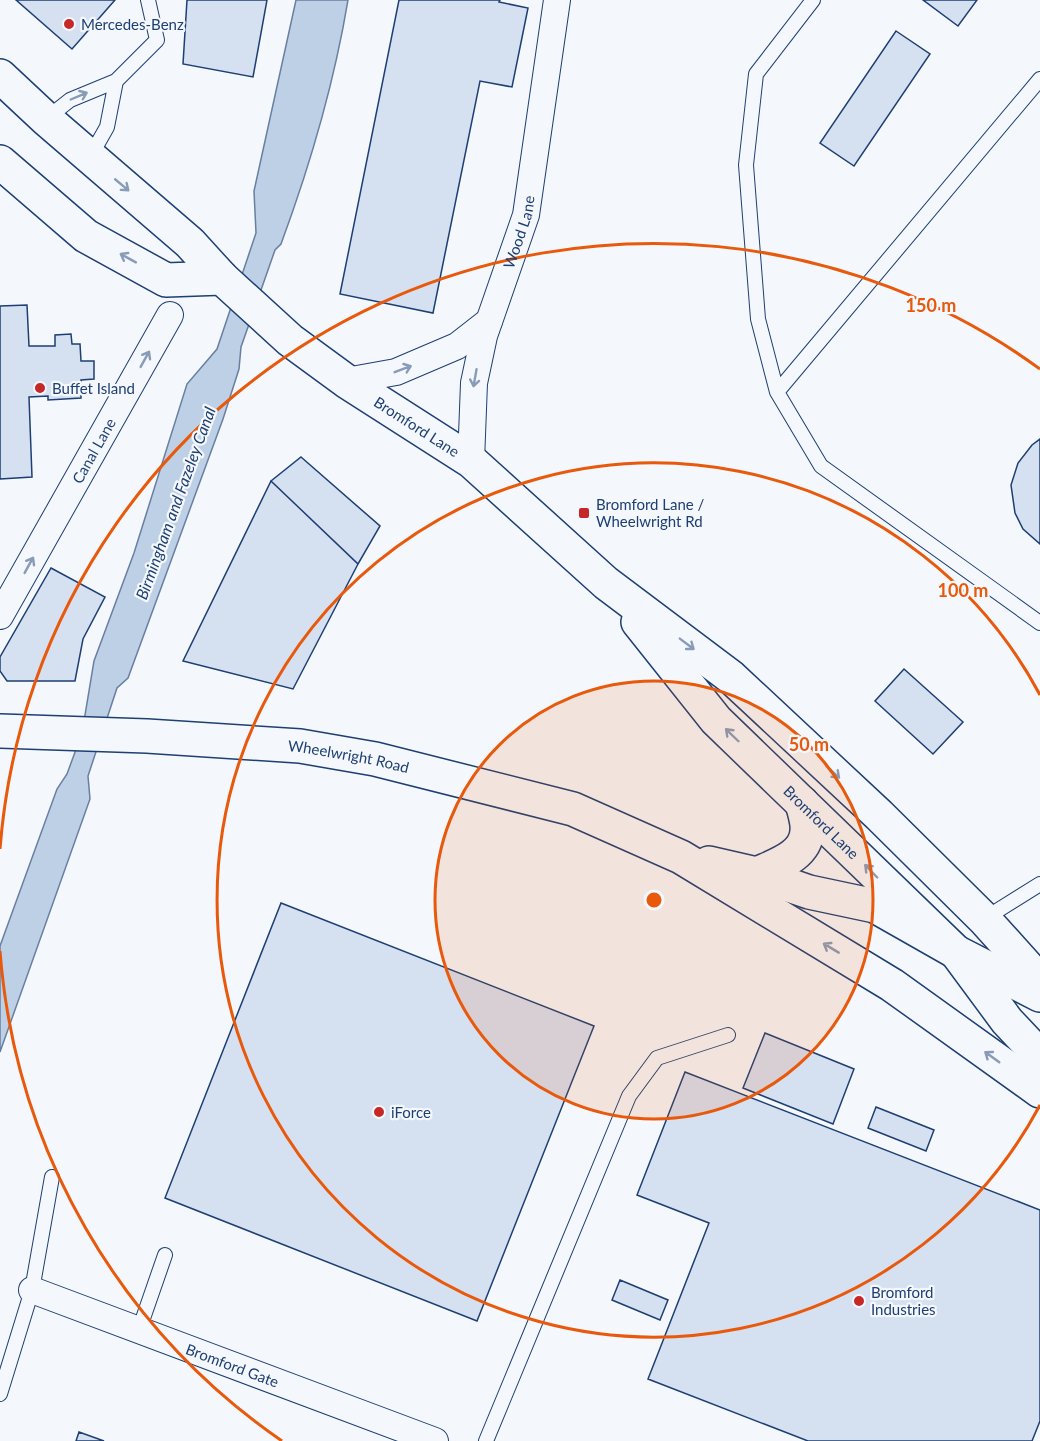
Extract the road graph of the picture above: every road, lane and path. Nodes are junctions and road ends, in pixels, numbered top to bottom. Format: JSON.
{"nodes":[{"id":1,"x":148,"y":0,"type":"edge"},
{"id":2,"x":556,"y":0,"type":"edge"},
{"id":3,"x":813,"y":0,"type":"edge"},
{"id":4,"x":0,"y":76,"type":"edge"},
{"id":5,"x":1040,"y":79,"type":"edge"},
{"id":6,"x":116,"y":81,"type":"junction"},
{"id":7,"x":46,"y":119,"type":"junction"},
{"id":8,"x":90,"y":158,"type":"junction"},
{"id":9,"x":0,"y":162,"type":"edge"},
{"id":10,"x":222,"y":278,"type":"junction"},
{"id":11,"x":166,"y":280,"type":"junction"},
{"id":12,"x":170,"y":315,"type":"joint"},
{"id":13,"x":489,"y":321,"type":"junction"},
{"id":14,"x":346,"y":381,"type":"junction"},
{"id":15,"x":777,"y":392,"type":"junction"},
{"id":16,"x":471,"y":461,"type":"junction"},
{"id":17,"x":606,"y":583,"type":"junction"},
{"id":18,"x":0,"y":616,"type":"edge"},
{"id":19,"x":1040,"y":623,"type":"edge"},
{"id":20,"x":15,"y":731,"type":"edge"},
{"id":21,"x":802,"y":803,"type":"junction"},
{"id":22,"x":681,"y":856,"type":"junction"},
{"id":23,"x":757,"y":874,"type":"junction"},
{"id":24,"x":1040,"y":884,"type":"edge"},
{"id":25,"x":984,"y":919,"type":"junction"},
{"id":26,"x":956,"y":952,"type":"junction"},
{"id":27,"x":1035,"y":967,"type":"edge"},
{"id":28,"x":1040,"y":995,"type":"edge"},
{"id":29,"x":728,"y":1035,"type":"dead end"},
{"id":30,"x":1040,"y":1056,"type":"edge"},
{"id":31,"x":1040,"y":1091,"type":"edge"},
{"id":32,"x":52,"y":1176,"type":"dead end"},
{"id":33,"x":165,"y":1255,"type":"dead end"},
{"id":34,"x":32,"y":1290,"type":"junction"},
{"id":35,"x":139,"y":1330,"type":"junction"},
{"id":36,"x":0,"y":1394,"type":"edge"},
{"id":37,"x":435,"y":1441,"type":"edge"},
{"id":38,"x":486,"y":1441,"type":"edge"}],
"edges":[{"from":1,"to":6,"type":"lane"},
{"from":2,"to":13,"type":"street","name":"Wood Lane"},
{"from":3,"to":15,"type":"lane"},
{"from":4,"to":7,"type":"main road","name":"Bromford Lane"},
{"from":5,"to":15,"type":"lane"},
{"from":7,"to":6,"type":"lane","one_way":true},
{"from":6,"to":8,"type":"lane"},
{"from":7,"to":8,"type":"main road","name":"Bromford Lane"},
{"from":8,"to":10,"type":"main road","name":"Bromford Lane","one_way":true},
{"from":11,"to":9,"type":"main road","one_way":true},
{"from":10,"to":11,"type":"main road"},
{"from":10,"to":14,"type":"main road","name":"Bromford Lane"},
{"from":11,"to":12,"type":"lane","name":"Canal Lane"},
{"from":18,"to":12,"type":"street","name":"Canal Lane","one_way":true},
{"from":14,"to":13,"type":"street","one_way":true},
{"from":13,"to":16,"type":"street","name":"Wood Lane","one_way":true},
{"from":14,"to":16,"type":"main road","name":"Bromford Lane"},
{"from":15,"to":19,"type":"lane"},
{"from":16,"to":17,"type":"main road","name":"Bromford Lane"},
{"from":21,"to":17,"type":"main road","name":"Bromford Lane","one_way":true},
{"from":17,"to":25,"type":"main road","name":"Bromford Lane","one_way":true},
{"from":20,"to":22,"type":"main road","name":"Wheelwright Road"},
{"from":21,"to":23,"type":"main road"},
{"from":26,"to":21,"type":"main road","name":"Bromford Lane","one_way":true},
{"from":22,"to":23,"type":"main road"},
{"from":31,"to":22,"type":"main road","one_way":true},
{"from":23,"to":26,"type":"main road"},
{"from":24,"to":25,"type":"lane"},
{"from":25,"to":27,"type":"main road","name":"Bromford Lane"},
{"from":26,"to":28,"type":"main road"},
{"from":26,"to":30,"type":"main road","name":"Bromford Lane"},
{"from":29,"to":38,"type":"lane"},
{"from":32,"to":34,"type":"lane"},
{"from":33,"to":35,"type":"lane"},
{"from":34,"to":35,"type":"street","name":"Bromford Gate"},
{"from":34,"to":36,"type":"lane"},
{"from":35,"to":37,"type":"street","name":"Bromford Gate"}]}
